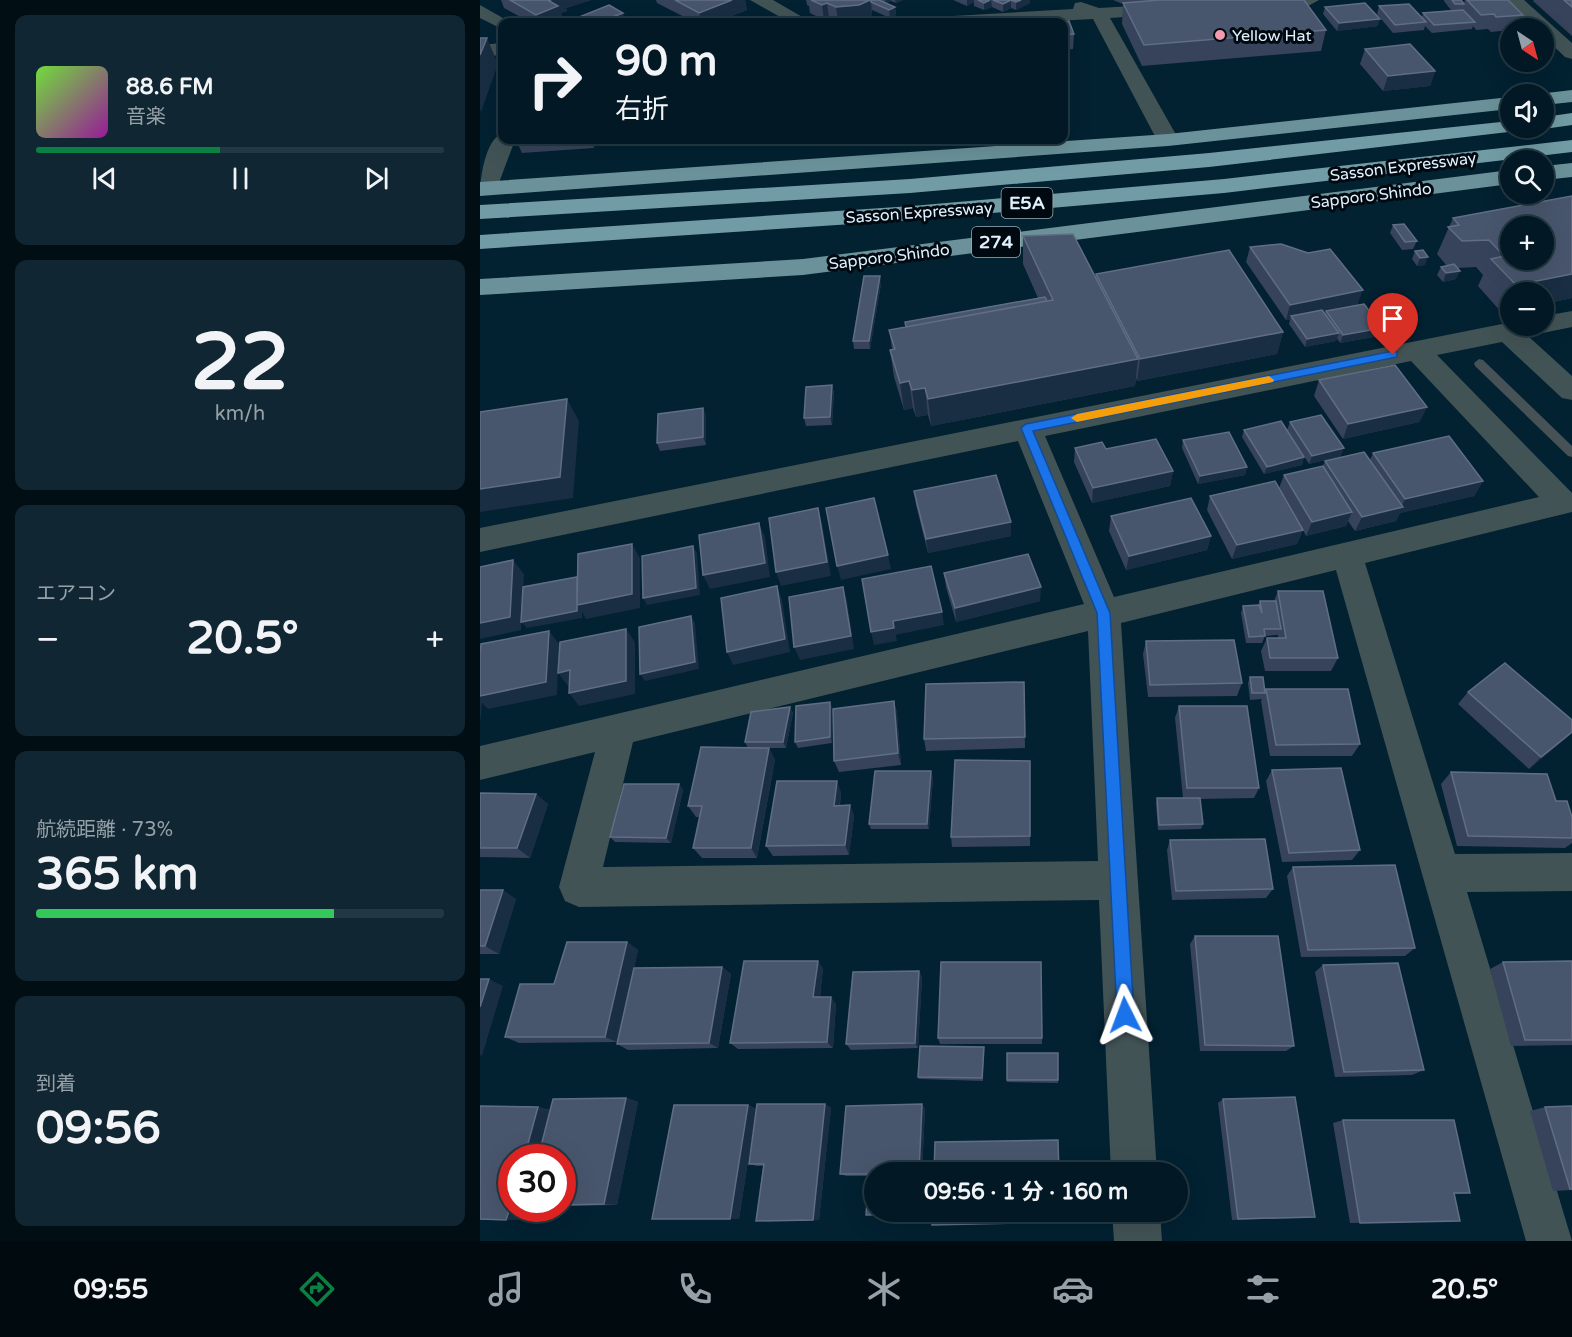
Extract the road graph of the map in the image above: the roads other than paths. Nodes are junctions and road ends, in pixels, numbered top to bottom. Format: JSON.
{"nodes":[{"id":1,"x":759,"y":0,"type":"edge"},
{"id":2,"x":1066,"y":0,"type":"edge"},
{"id":3,"x":1307,"y":0,"type":"edge"},
{"id":4,"x":1513,"y":0,"type":"edge"},
{"id":5,"x":1237,"y":5,"type":"edge"},
{"id":6,"x":1191,"y":8,"type":"edge"},
{"id":7,"x":480,"y":10,"type":"edge"},
{"id":8,"x":1099,"y":14,"type":"junction"},
{"id":9,"x":794,"y":18,"type":"edge"},
{"id":10,"x":1026,"y":18,"type":"edge"},
{"id":11,"x":498,"y":21,"type":"edge"},
{"id":12,"x":498,"y":49,"type":"edge"},
{"id":13,"x":480,"y":51,"type":"edge"},
{"id":14,"x":1572,"y":53,"type":"edge"},
{"id":15,"x":1572,"y":96,"type":"edge"},
{"id":16,"x":1554,"y":98,"type":"edge"},
{"id":17,"x":1500,"y":104,"type":"edge"},
{"id":18,"x":1572,"y":119,"type":"edge"},
{"id":19,"x":1554,"y":122,"type":"edge"},
{"id":20,"x":1500,"y":128,"type":"edge"},
{"id":21,"x":1168,"y":140,"type":"junction"},
{"id":22,"x":502,"y":144,"type":"edge"},
{"id":23,"x":1572,"y":146,"type":"edge"},
{"id":24,"x":1572,"y":170,"type":"edge"},
{"id":25,"x":1554,"y":172,"type":"edge"},
{"id":26,"x":1500,"y":178,"type":"edge"},
{"id":27,"x":483,"y":189,"type":"edge"},
{"id":28,"x":480,"y":212,"type":"edge"},
{"id":29,"x":480,"y":242,"type":"edge"},
{"id":30,"x":480,"y":287,"type":"edge"},
{"id":31,"x":1572,"y":319,"type":"edge"},
{"id":32,"x":1554,"y":322,"type":"edge"},
{"id":33,"x":1500,"y":333,"type":"edge"},
{"id":34,"x":1511,"y":336,"type":"edge"},
{"id":35,"x":1416,"y":350,"type":"junction"},
{"id":36,"x":1572,"y":391,"type":"edge"},
{"id":37,"x":1026,"y":428,"type":"junction"},
{"id":38,"x":480,"y":540,"type":"edge"},
{"id":39,"x":1347,"y":555,"type":"junction"},
{"id":40,"x":1104,"y":613,"type":"junction"},
{"id":41,"x":618,"y":730,"type":"junction"},
{"id":42,"x":480,"y":763,"type":"edge"},
{"id":43,"x":1572,"y":872,"type":"edge"},
{"id":44,"x":1440,"y":873,"type":"junction"},
{"id":45,"x":1118,"y":880,"type":"junction"},
{"id":46,"x":1133,"y":1162,"type":"edge"},
{"id":47,"x":1137,"y":1222,"type":"edge"},
{"id":48,"x":1138,"y":1241,"type":"edge"},
{"id":49,"x":1550,"y":1241,"type":"edge"}],
"edges":[{"from":1,"to":9,"type":"street"},
{"from":2,"to":8,"type":"street"},
{"from":3,"to":5,"type":"street"},
{"from":4,"to":14,"type":"street"},
{"from":6,"to":8,"type":"street"},
{"from":7,"to":11,"type":"street"},
{"from":8,"to":10,"type":"street"},
{"from":8,"to":21,"type":"street"},
{"from":12,"to":13,"type":"street"},
{"from":15,"to":16,"type":"highway"},
{"from":17,"to":21,"type":"highway"},
{"from":18,"to":19,"type":"highway"},
{"from":20,"to":28,"type":"highway","name":"Sasson Expressway","number":"E5A"},
{"from":21,"to":27,"type":"highway"},
{"from":22,"to":27,"type":"street"},
{"from":23,"to":29,"type":"highway","name":"Sasson Expressway","number":"E5A"},
{"from":24,"to":25,"type":"highway"},
{"from":26,"to":30,"type":"highway","name":"Sapporo Shindo","number":"274"},
{"from":31,"to":32,"type":"street"},
{"from":33,"to":35,"type":"street"},
{"from":34,"to":36,"type":"street"},
{"from":35,"to":37,"type":"street"},
{"from":35,"to":39,"type":"street"},
{"from":37,"to":38,"type":"street"},
{"from":37,"to":40,"type":"street"},
{"from":39,"to":40,"type":"street"},
{"from":39,"to":44,"type":"street"},
{"from":40,"to":41,"type":"street"},
{"from":40,"to":45,"type":"street"},
{"from":41,"to":42,"type":"street"},
{"from":41,"to":45,"type":"street"},
{"from":43,"to":44,"type":"street"},
{"from":44,"to":49,"type":"street"},
{"from":45,"to":46,"type":"street"},
{"from":47,"to":48,"type":"street"}]}
